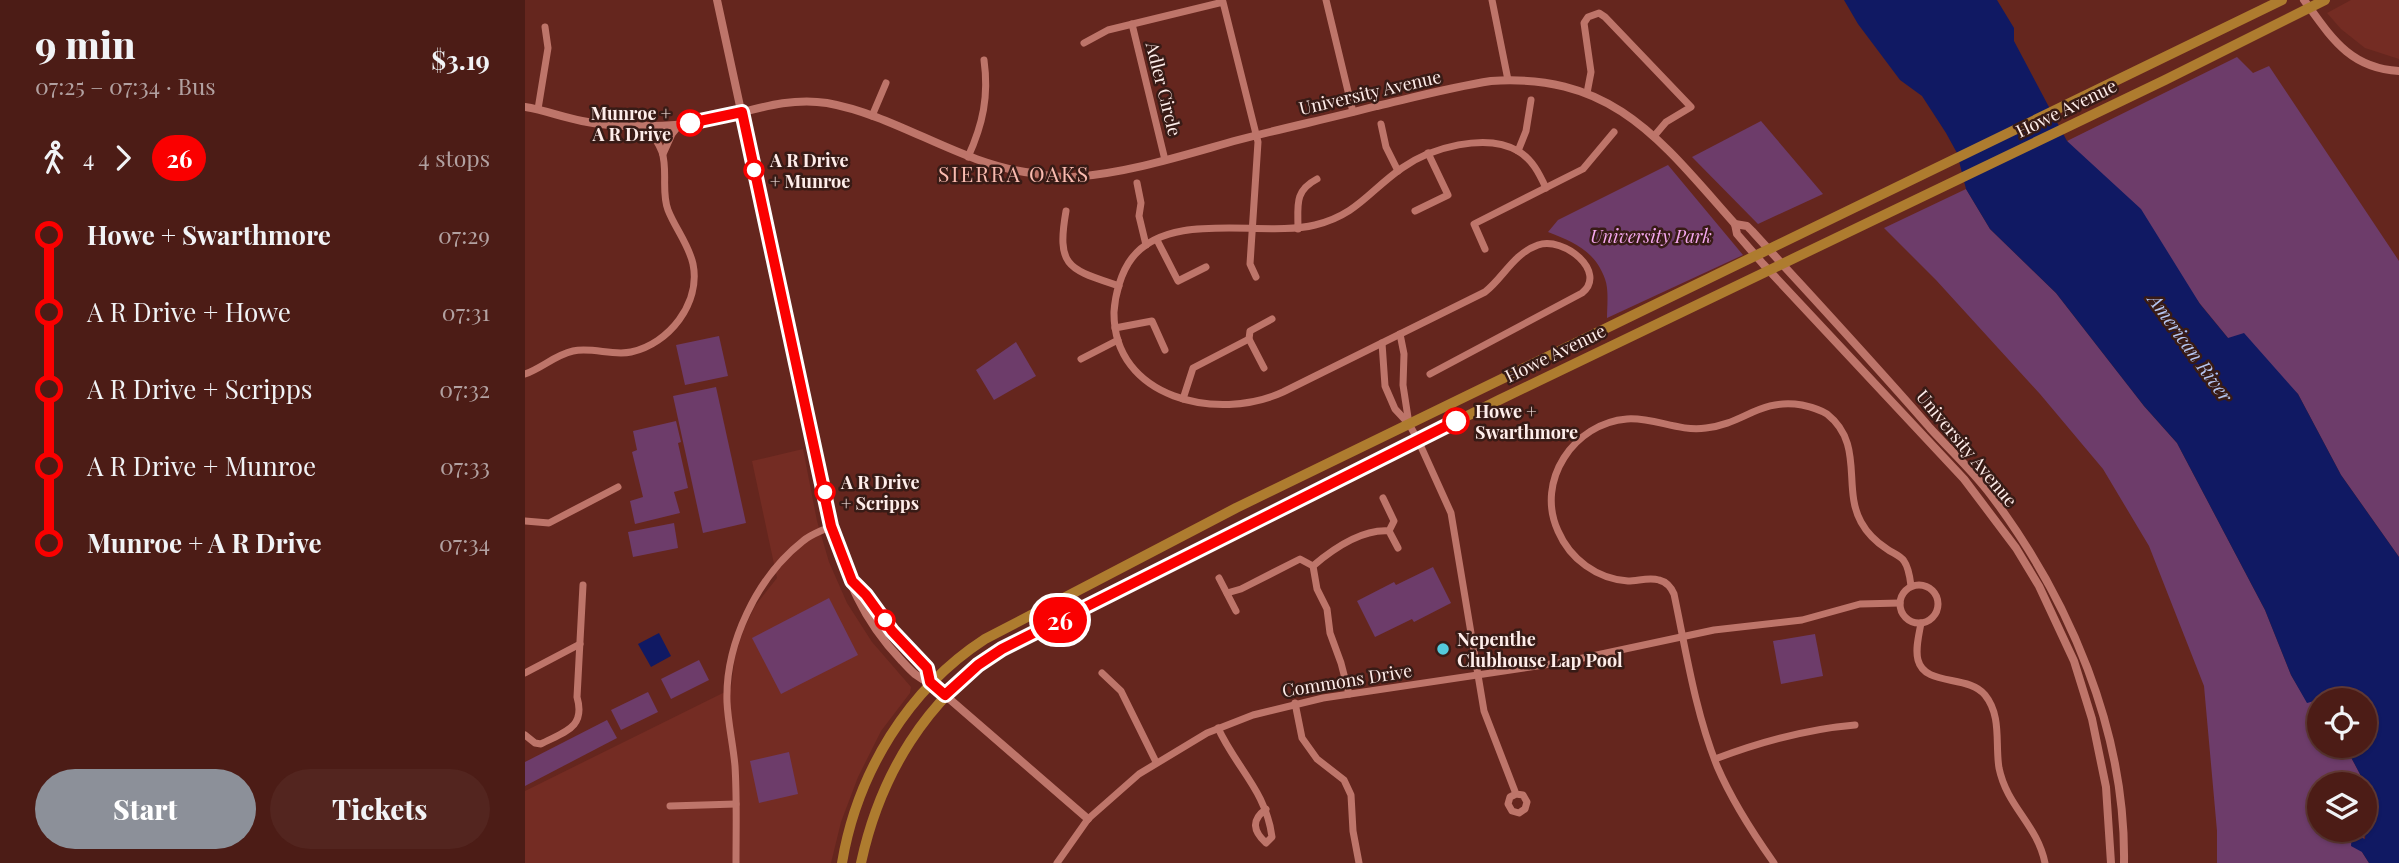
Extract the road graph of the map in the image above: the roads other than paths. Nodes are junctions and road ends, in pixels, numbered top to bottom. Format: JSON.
{"nodes":[{"id":1,"x":717,"y":0,"type":"edge"},
{"id":2,"x":1326,"y":0,"type":"edge"},
{"id":3,"x":1492,"y":0,"type":"edge"},
{"id":4,"x":2282,"y":0,"type":"edge"},
{"id":5,"x":2304,"y":0,"type":"edge"},
{"id":6,"x":2325,"y":0,"type":"edge"},
{"id":7,"x":1132,"y":24,"type":"junction"},
{"id":8,"x":545,"y":27,"type":"dead end"},
{"id":9,"x":1084,"y":43,"type":"dead end"},
{"id":10,"x":984,"y":60,"type":"dead end"},
{"id":11,"x":2399,"y":71,"type":"edge"},
{"id":12,"x":1508,"y":80,"type":"junction"},
{"id":13,"x":886,"y":83,"type":"dead end"},
{"id":14,"x":1587,"y":93,"type":"junction"},
{"id":15,"x":1531,"y":100,"type":"dead end"},
{"id":16,"x":525,"y":107,"type":"edge"},
{"id":17,"x":538,"y":109,"type":"junction"},
{"id":18,"x":742,"y":112,"type":"junction"},
{"id":19,"x":1353,"y":112,"type":"junction"},
{"id":20,"x":872,"y":116,"type":"junction"},
{"id":21,"x":680,"y":124,"type":"junction"},
{"id":22,"x":1381,"y":124,"type":"dead end"},
{"id":23,"x":645,"y":125,"type":"junction"},
{"id":24,"x":1614,"y":132,"type":"dead end"},
{"id":25,"x":1256,"y":135,"type":"junction"},
{"id":26,"x":1655,"y":135,"type":"junction"},
{"id":27,"x":1518,"y":151,"type":"junction"},
{"id":28,"x":1428,"y":153,"type":"junction"},
{"id":29,"x":663,"y":154,"type":"junction"},
{"id":30,"x":968,"y":157,"type":"junction"},
{"id":31,"x":1165,"y":160,"type":"junction"},
{"id":32,"x":1398,"y":171,"type":"junction"},
{"id":33,"x":1318,"y":178,"type":"dead end"},
{"id":34,"x":1137,"y":183,"type":"dead end"},
{"id":35,"x":1546,"y":188,"type":"junction"},
{"id":36,"x":1066,"y":211,"type":"dead end"},
{"id":37,"x":1415,"y":211,"type":"dead end"},
{"id":38,"x":1735,"y":224,"type":"junction"},
{"id":39,"x":1252,"y":229,"type":"junction"},
{"id":40,"x":1298,"y":229,"type":"junction"},
{"id":41,"x":1157,"y":240,"type":"junction"},
{"id":42,"x":1146,"y":245,"type":"junction"},
{"id":43,"x":1485,"y":249,"type":"dead end"},
{"id":44,"x":1206,"y":267,"type":"dead end"},
{"id":45,"x":1256,"y":277,"type":"dead end"},
{"id":46,"x":1119,"y":286,"type":"junction"},
{"id":47,"x":1272,"y":319,"type":"dead end"},
{"id":48,"x":1115,"y":328,"type":"junction"},
{"id":49,"x":1400,"y":334,"type":"junction"},
{"id":50,"x":1249,"y":338,"type":"junction"},
{"id":51,"x":1118,"y":340,"type":"junction"},
{"id":52,"x":1382,"y":343,"type":"junction"},
{"id":53,"x":1165,"y":350,"type":"dead end"},
{"id":54,"x":1081,"y":359,"type":"dead end"},
{"id":55,"x":1264,"y":368,"type":"dead end"},
{"id":56,"x":525,"y":374,"type":"edge"},
{"id":57,"x":1430,"y":374,"type":"dead end"},
{"id":58,"x":1183,"y":399,"type":"junction"},
{"id":59,"x":1409,"y":424,"type":"junction"},
{"id":60,"x":1418,"y":440,"type":"junction"},
{"id":61,"x":618,"y":487,"type":"dead end"},
{"id":62,"x":1383,"y":498,"type":"dead end"},
{"id":63,"x":525,"y":520,"type":"edge"},
{"id":64,"x":831,"y":526,"type":"junction"},
{"id":65,"x":1389,"y":531,"type":"junction"},
{"id":66,"x":1398,"y":548,"type":"dead end"},
{"id":67,"x":1313,"y":566,"type":"junction"},
{"id":68,"x":1219,"y":578,"type":"dead end"},
{"id":69,"x":852,"y":581,"type":"junction"},
{"id":70,"x":583,"y":585,"type":"dead end"},
{"id":71,"x":1911,"y":586,"type":"junction"},
{"id":72,"x":1227,"y":593,"type":"junction"},
{"id":73,"x":1900,"y":603,"type":"junction"},
{"id":74,"x":1236,"y":611,"type":"dead end"},
{"id":75,"x":1921,"y":623,"type":"junction"},
{"id":76,"x":1683,"y":635,"type":"junction"},
{"id":77,"x":580,"y":644,"type":"junction"},
{"id":78,"x":525,"y":673,"type":"edge"},
{"id":79,"x":1102,"y":673,"type":"dead end"},
{"id":80,"x":1478,"y":675,"type":"junction"},
{"id":81,"x":930,"y":682,"type":"junction"},
{"id":82,"x":1349,"y":694,"type":"junction"},
{"id":83,"x":945,"y":695,"type":"junction"},
{"id":84,"x":1295,"y":703,"type":"junction"},
{"id":85,"x":1855,"y":725,"type":"dead end"},
{"id":86,"x":1218,"y":729,"type":"junction"},
{"id":87,"x":525,"y":734,"type":"edge"},
{"id":88,"x":1714,"y":759,"type":"junction"},
{"id":89,"x":1156,"y":762,"type":"junction"},
{"id":90,"x":1516,"y":794,"type":"dead end"},
{"id":91,"x":736,"y":804,"type":"junction"},
{"id":92,"x":670,"y":806,"type":"dead end"},
{"id":93,"x":1266,"y":809,"type":"dead end"},
{"id":94,"x":1088,"y":819,"type":"junction"},
{"id":95,"x":736,"y":863,"type":"edge"},
{"id":96,"x":842,"y":863,"type":"edge"},
{"id":97,"x":861,"y":863,"type":"edge"},
{"id":98,"x":1057,"y":863,"type":"edge"},
{"id":99,"x":1359,"y":863,"type":"edge"},
{"id":100,"x":1774,"y":863,"type":"edge"},
{"id":101,"x":2045,"y":863,"type":"edge"},
{"id":102,"x":2111,"y":863,"type":"edge"},
{"id":103,"x":2124,"y":863,"type":"edge"}],
"edges":[{"from":1,"to":18,"type":"street"},
{"from":2,"to":19,"type":"street"},
{"from":3,"to":12,"type":"street"},
{"from":4,"to":59,"type":"main road","name":"Howe Avenue"},
{"from":5,"to":11,"type":"street"},
{"from":6,"to":60,"type":"main road","name":"Howe Avenue"},
{"from":7,"to":9,"type":"street","name":"Adler Circle"},
{"from":7,"to":25,"type":"street","name":"Adler Circle"},
{"from":7,"to":31,"type":"street","name":"Adler Circle"},
{"from":8,"to":17,"type":"street"},
{"from":10,"to":30,"type":"street"},
{"from":12,"to":14,"type":"street","name":"University Avenue"},
{"from":12,"to":19,"type":"street","name":"University Avenue"},
{"from":13,"to":20,"type":"street"},
{"from":14,"to":26,"type":"street","name":"University Avenue"},
{"from":14,"to":26,"type":"street"},
{"from":15,"to":27,"type":"street"},
{"from":16,"to":17,"type":"street","name":"University Avenue"},
{"from":17,"to":23,"type":"street","name":"University Avenue"},
{"from":18,"to":20,"type":"street","name":"University Avenue"},
{"from":18,"to":21,"type":"street","name":"University Avenue"},
{"from":18,"to":64,"type":"street"},
{"from":19,"to":25,"type":"street","name":"University Avenue"},
{"from":20,"to":30,"type":"street","name":"University Avenue"},
{"from":21,"to":23,"type":"street","name":"University Avenue"},
{"from":21,"to":29,"type":"street"},
{"from":22,"to":32,"type":"street"},
{"from":23,"to":29,"type":"street"},
{"from":24,"to":35,"type":"street"},
{"from":25,"to":31,"type":"street","name":"University Avenue"},
{"from":25,"to":39,"type":"street"},
{"from":26,"to":38,"type":"street","name":"University Avenue"},
{"from":27,"to":28,"type":"street"},
{"from":27,"to":35,"type":"street"},
{"from":28,"to":32,"type":"street"},
{"from":28,"to":37,"type":"street"},
{"from":29,"to":56,"type":"street"},
{"from":30,"to":31,"type":"street","name":"University Avenue"},
{"from":32,"to":40,"type":"street"},
{"from":33,"to":40,"type":"street"},
{"from":34,"to":42,"type":"street"},
{"from":35,"to":43,"type":"street"},
{"from":36,"to":46,"type":"street"},
{"from":38,"to":102,"type":"street","name":"University Avenue"},
{"from":38,"to":103,"type":"street","name":"University Avenue"},
{"from":39,"to":40,"type":"street"},
{"from":39,"to":41,"type":"street"},
{"from":39,"to":45,"type":"street"},
{"from":41,"to":42,"type":"street"},
{"from":41,"to":44,"type":"street"},
{"from":42,"to":46,"type":"street"},
{"from":46,"to":48,"type":"street"},
{"from":47,"to":50,"type":"street"},
{"from":48,"to":51,"type":"street"},
{"from":48,"to":53,"type":"street"},
{"from":49,"to":52,"type":"street"},
{"from":49,"to":57,"type":"street"},
{"from":49,"to":59,"type":"street"},
{"from":50,"to":55,"type":"street"},
{"from":50,"to":58,"type":"street"},
{"from":51,"to":54,"type":"street"},
{"from":51,"to":58,"type":"street"},
{"from":52,"to":58,"type":"street"},
{"from":52,"to":59,"type":"street"},
{"from":59,"to":60,"type":"street"},
{"from":59,"to":81,"type":"main road","name":"Howe Avenue"},
{"from":60,"to":80,"type":"street"},
{"from":60,"to":83,"type":"main road","name":"Howe Avenue"},
{"from":61,"to":63,"type":"street"},
{"from":62,"to":65,"type":"street"},
{"from":64,"to":69,"type":"street"},
{"from":64,"to":91,"type":"street"},
{"from":65,"to":66,"type":"street"},
{"from":65,"to":67,"type":"street"},
{"from":67,"to":72,"type":"street"},
{"from":67,"to":82,"type":"street"},
{"from":68,"to":72,"type":"street"},
{"from":69,"to":81,"type":"street"},
{"from":69,"to":81,"type":"street"},
{"from":70,"to":77,"type":"street"},
{"from":71,"to":73,"type":"street"},
{"from":71,"to":75,"type":"street"},
{"from":71,"to":76,"type":"street"},
{"from":72,"to":74,"type":"street"},
{"from":73,"to":75,"type":"street"},
{"from":73,"to":76,"type":"street","name":"Commons Drive"},
{"from":75,"to":101,"type":"street"},
{"from":76,"to":80,"type":"street","name":"Commons Drive"},
{"from":76,"to":88,"type":"street"},
{"from":77,"to":78,"type":"street"},
{"from":77,"to":87,"type":"street"},
{"from":79,"to":89,"type":"street"},
{"from":80,"to":82,"type":"street","name":"Commons Drive"},
{"from":80,"to":90,"type":"street"},
{"from":81,"to":83,"type":"street"},
{"from":81,"to":96,"type":"main road","name":"Howe Avenue"},
{"from":82,"to":84,"type":"street","name":"Commons Drive"},
{"from":83,"to":94,"type":"street"},
{"from":83,"to":97,"type":"main road","name":"Howe Avenue"},
{"from":84,"to":86,"type":"street","name":"Commons Drive"},
{"from":84,"to":99,"type":"street"},
{"from":85,"to":88,"type":"street"},
{"from":86,"to":89,"type":"street","name":"Commons Drive"},
{"from":86,"to":93,"type":"street"},
{"from":88,"to":100,"type":"street"},
{"from":89,"to":94,"type":"street","name":"Commons Drive"},
{"from":91,"to":92,"type":"street"},
{"from":91,"to":95,"type":"street"},
{"from":94,"to":98,"type":"street","name":"Commons Drive"}]}
